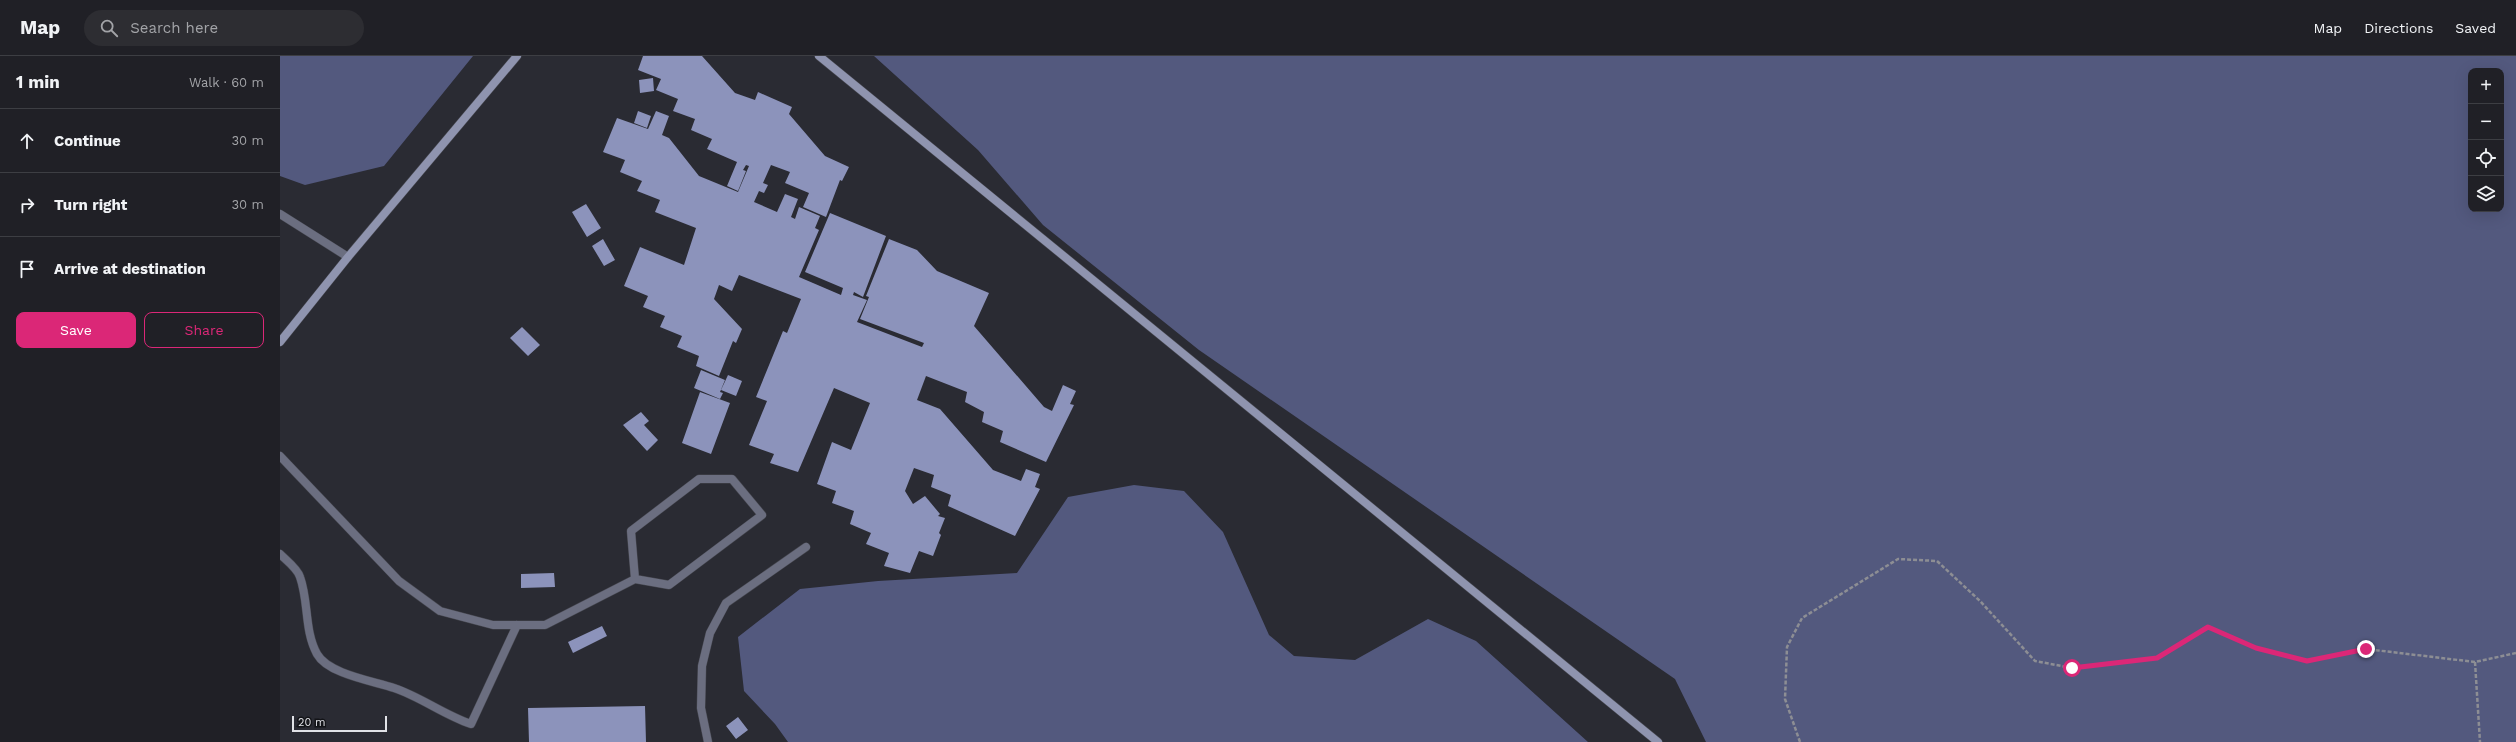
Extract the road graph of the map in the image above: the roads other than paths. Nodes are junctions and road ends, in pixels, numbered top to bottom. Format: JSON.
{"nodes":[{"id":1,"x":517,"y":56,"type":"edge"},
{"id":2,"x":819,"y":56,"type":"edge"},
{"id":3,"x":280,"y":214,"type":"edge"},
{"id":4,"x":348,"y":257,"type":"junction"},
{"id":5,"x":280,"y":342,"type":"edge"},
{"id":6,"x":280,"y":456,"type":"edge"},
{"id":7,"x":806,"y":547,"type":"dead end"},
{"id":8,"x":280,"y":554,"type":"edge"},
{"id":9,"x":635,"y":579,"type":"junction"},
{"id":10,"x":517,"y":625,"type":"junction"},
{"id":11,"x":708,"y":742,"type":"edge"},
{"id":12,"x":1658,"y":742,"type":"edge"}],
"edges":[{"from":1,"to":4,"type":"street"},
{"from":2,"to":12,"type":"street"},
{"from":3,"to":4,"type":"street"},
{"from":4,"to":5,"type":"street"},
{"from":6,"to":10,"type":"street"},
{"from":7,"to":11,"type":"street"},
{"from":8,"to":10,"type":"street"},
{"from":9,"to":9,"type":"street"},
{"from":9,"to":10,"type":"street"}]}
